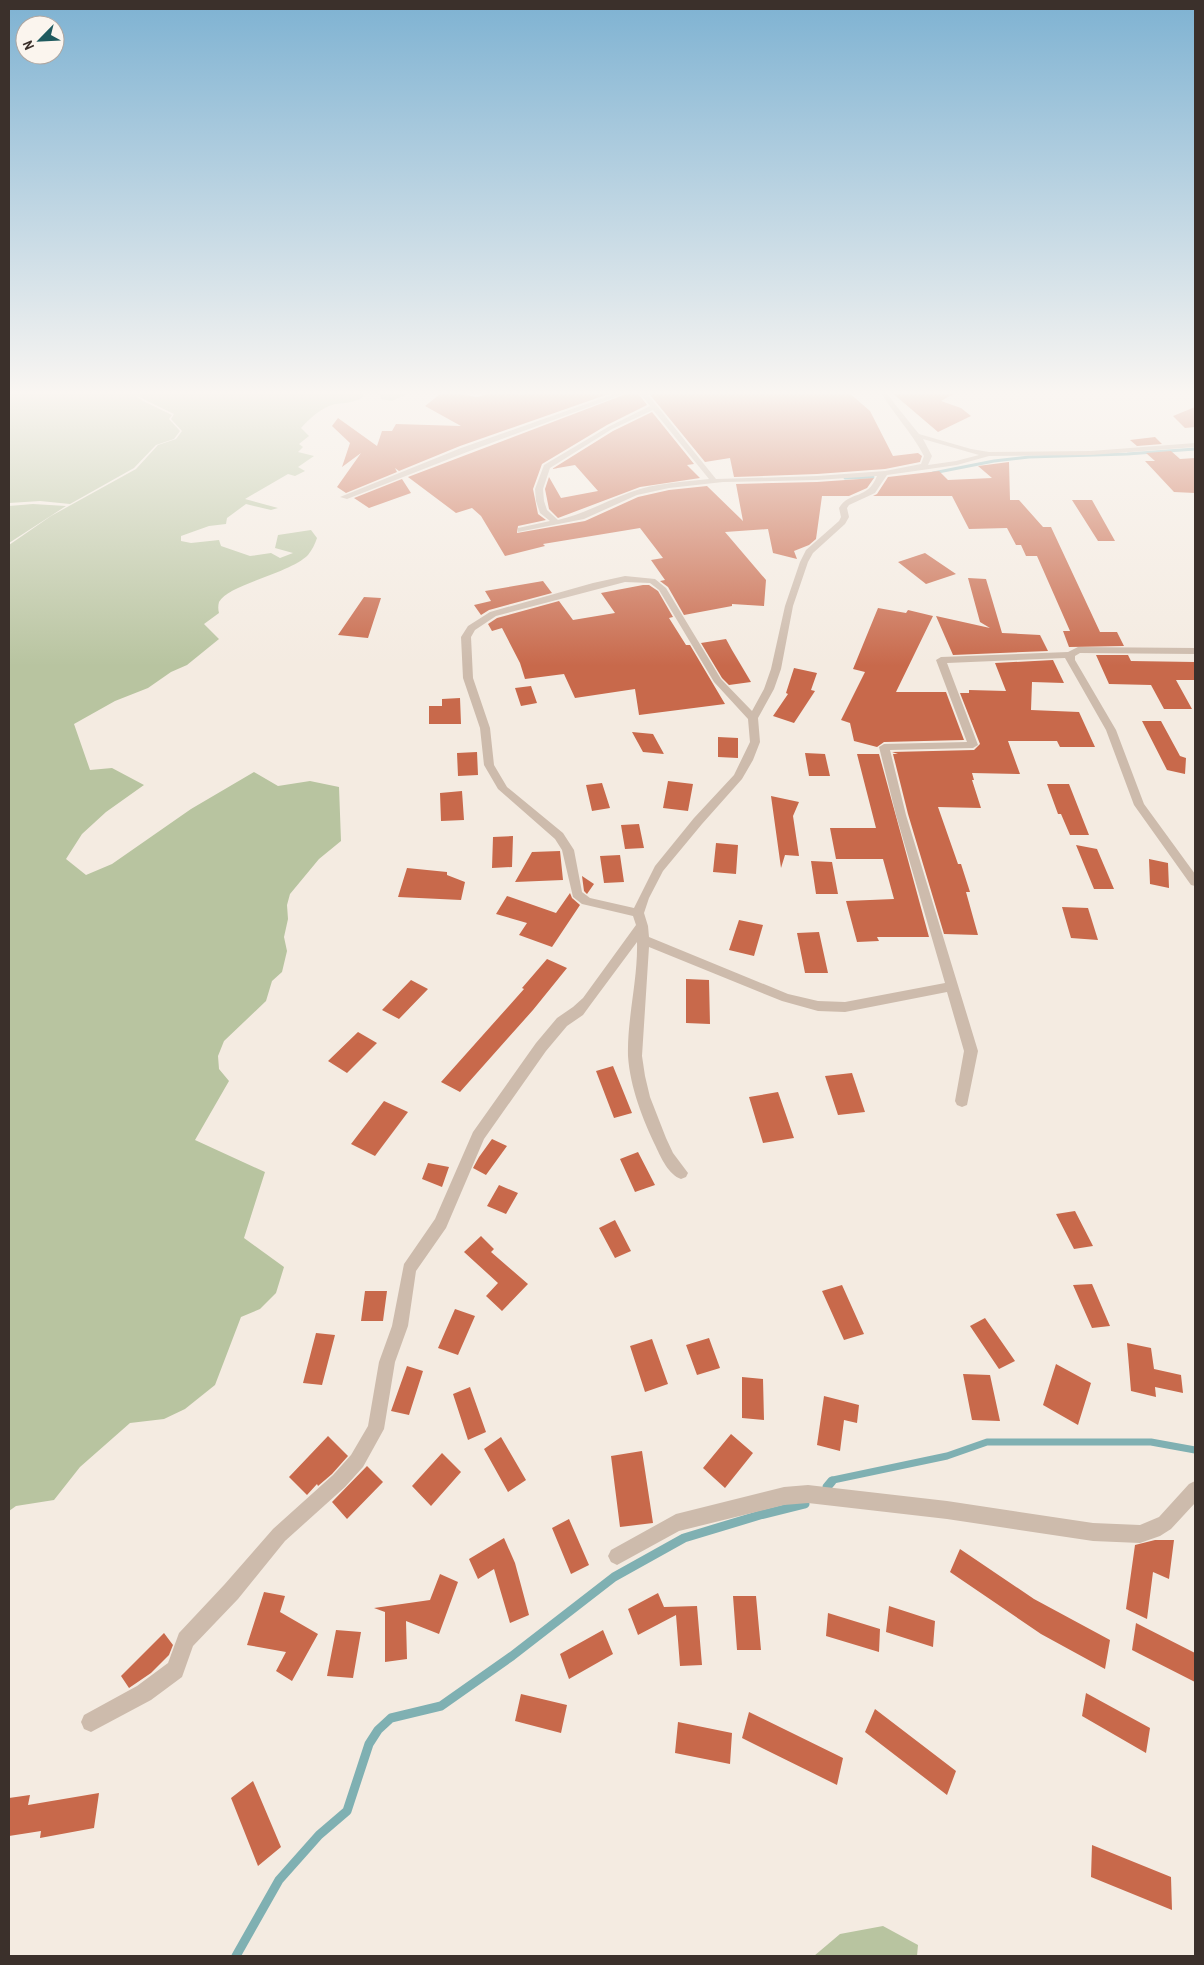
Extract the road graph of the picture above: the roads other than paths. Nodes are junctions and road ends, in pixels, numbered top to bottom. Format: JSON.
{"nodes":[{"id":1,"x":379,"y":483,"type":"edge"},
{"id":2,"x":541,"y":483,"type":"edge"},
{"id":3,"x":701,"y":483,"type":"edge"},
{"id":4,"x":879,"y":483,"type":"edge"},
{"id":5,"x":344,"y":496,"type":"dead end"},
{"id":6,"x":556,"y":522,"type":"junction"},
{"id":7,"x":521,"y":530,"type":"dead end"},
{"id":8,"x":1195,"y":651,"type":"edge"},
{"id":9,"x":1070,"y":655,"type":"junction"},
{"id":10,"x":753,"y":718,"type":"junction"},
{"id":11,"x":1195,"y":882,"type":"edge"},
{"id":12,"x":641,"y":926,"type":"junction"},
{"id":13,"x":953,"y":986,"type":"junction"},
{"id":14,"x":962,"y":1100,"type":"dead end"},
{"id":15,"x":681,"y":1173,"type":"dead end"},
{"id":16,"x":1195,"y":1490,"type":"edge"},
{"id":17,"x":617,"y":1556,"type":"dead end"},
{"id":18,"x":91,"y":1722,"type":"dead end"}],
"edges":[{"from":1,"to":5,"type":"street"},
{"from":2,"to":6,"type":"street"},
{"from":3,"to":6,"type":"street"},
{"from":4,"to":10,"type":"street"},
{"from":6,"to":7,"type":"street"},
{"from":8,"to":9,"type":"street"},
{"from":9,"to":11,"type":"street"},
{"from":9,"to":13,"type":"street"},
{"from":10,"to":12,"type":"street"},
{"from":10,"to":12,"type":"street"},
{"from":12,"to":13,"type":"street"},
{"from":12,"to":15,"type":"street"},
{"from":12,"to":18,"type":"street"},
{"from":13,"to":14,"type":"street"},
{"from":16,"to":17,"type":"street"}]}
